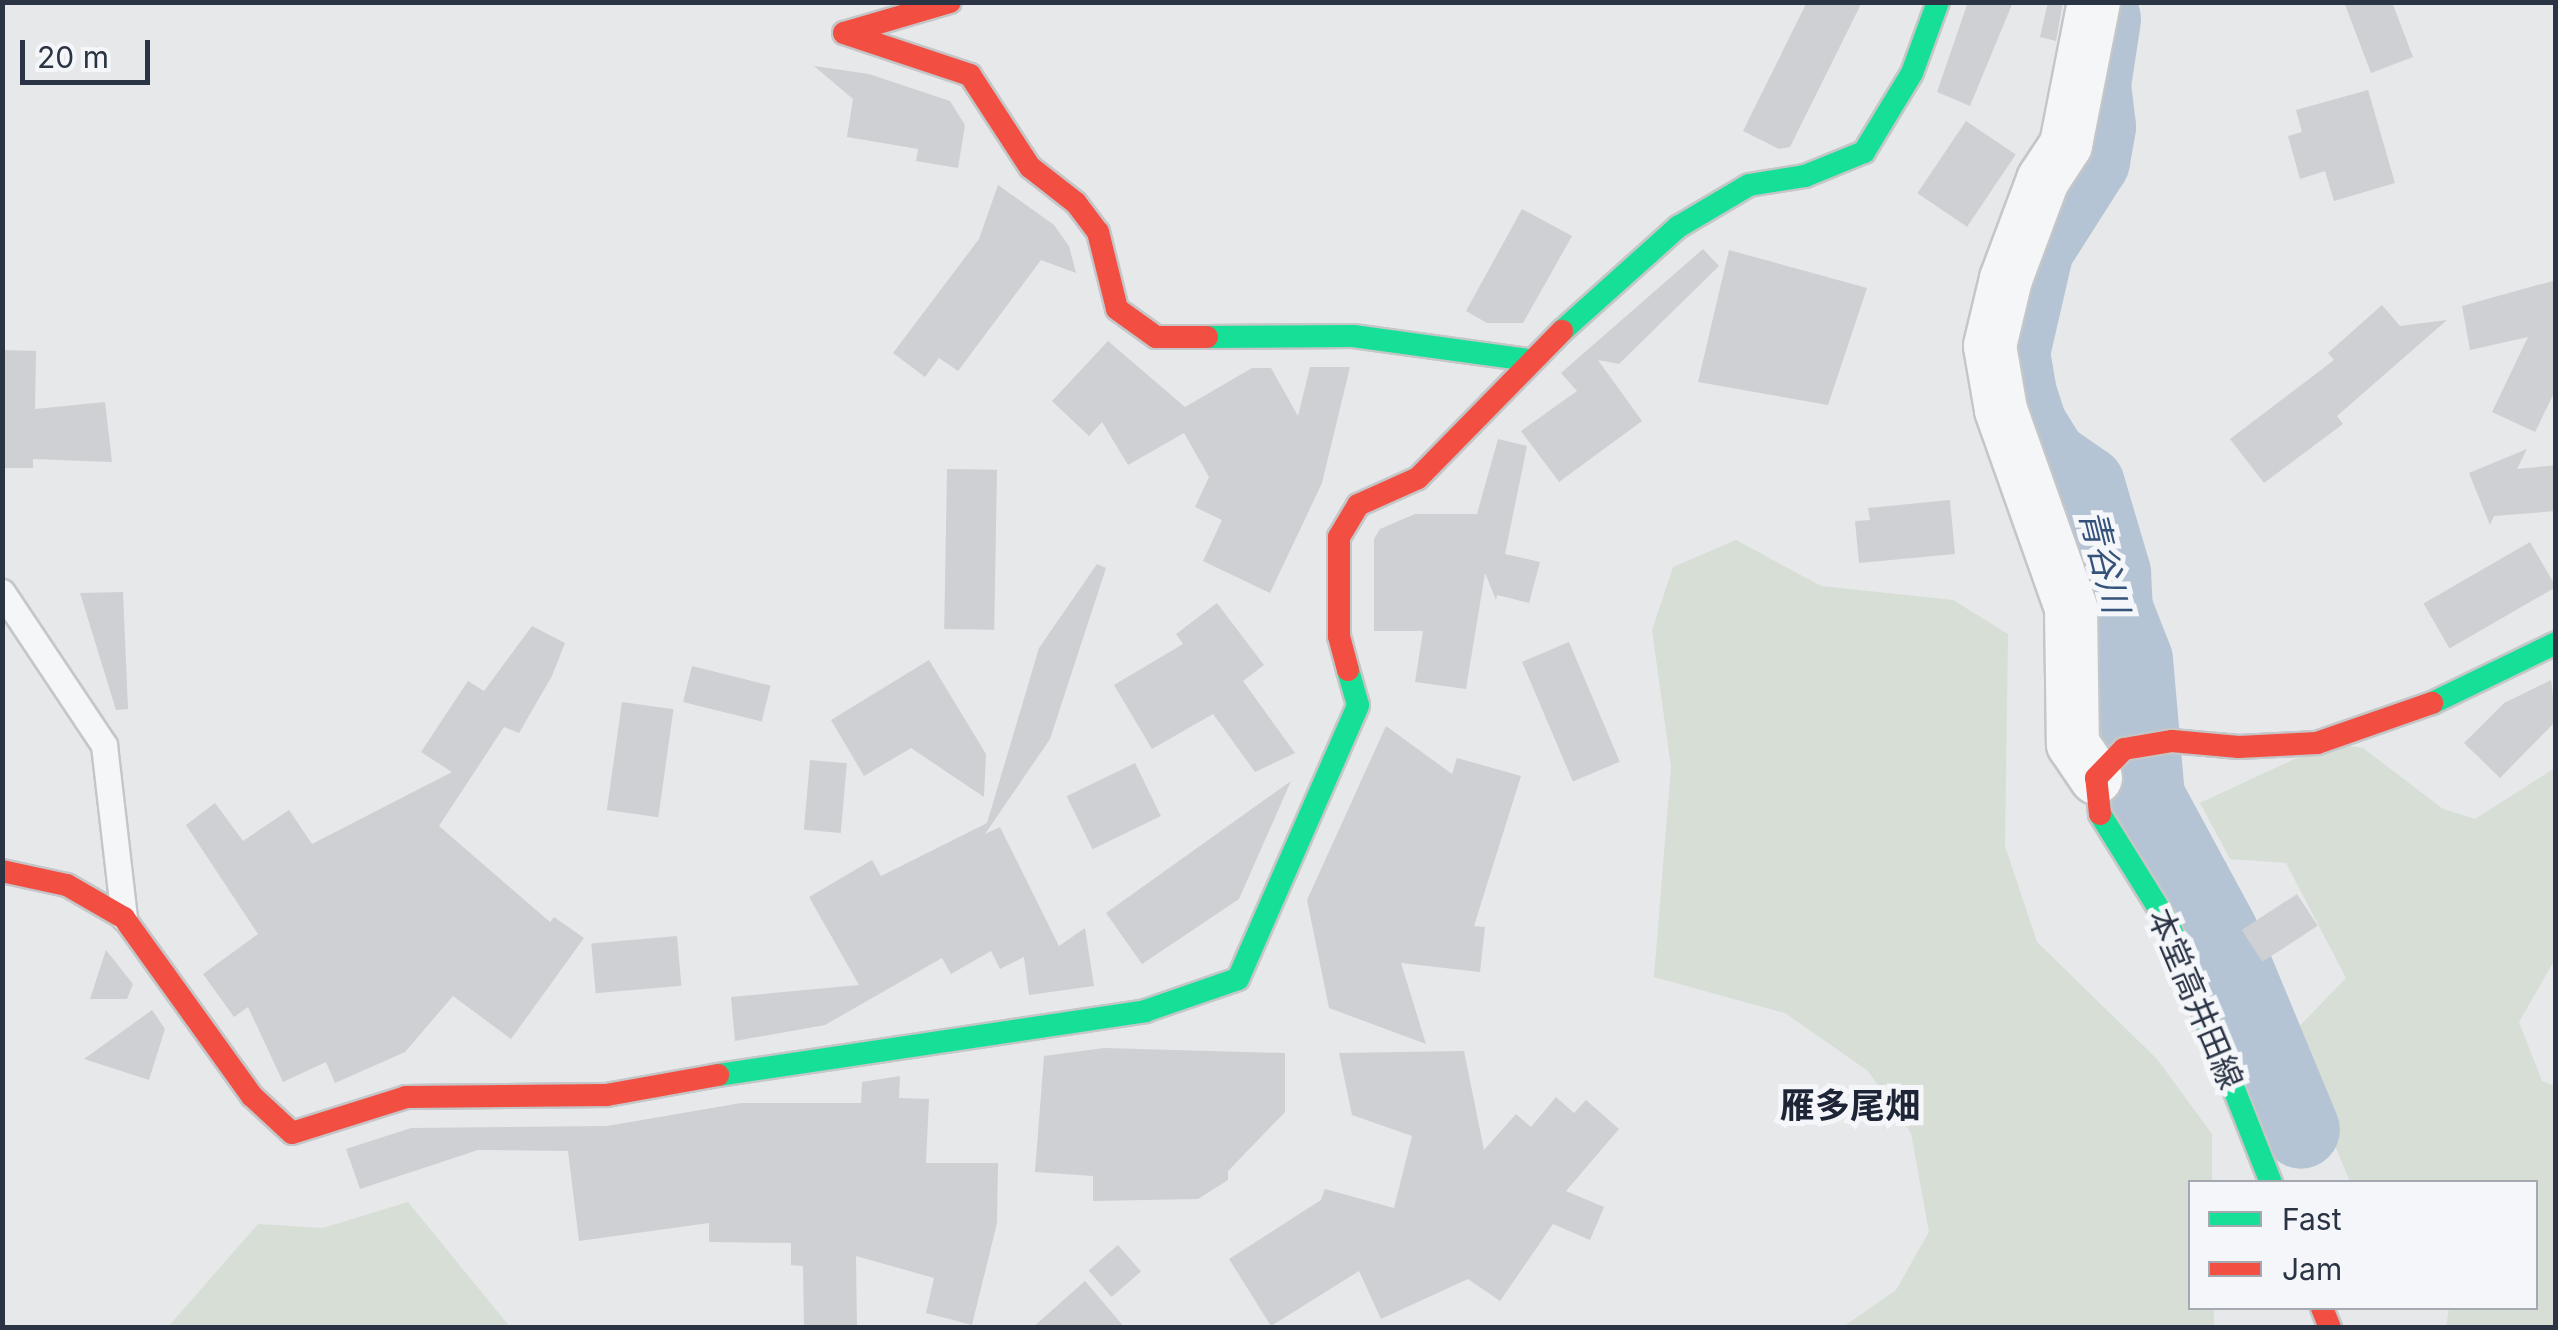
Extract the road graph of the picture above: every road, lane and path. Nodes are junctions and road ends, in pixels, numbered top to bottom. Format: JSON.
{"nodes":[{"id":1,"x":950,"y":2,"type":"edge"},
{"id":2,"x":1938,"y":2,"type":"edge"},
{"id":3,"x":2094,"y":2,"type":"edge"},
{"id":4,"x":1530,"y":360,"type":"junction"},
{"id":5,"x":2,"y":592,"type":"edge"},
{"id":6,"x":2556,"y":643,"type":"edge"},
{"id":7,"x":2110,"y":764,"type":"junction"},
{"id":8,"x":2,"y":870,"type":"edge"},
{"id":9,"x":124,"y":918,"type":"junction"},
{"id":10,"x":2271,"y":1180,"type":"edge"}],
"edges":[{"from":1,"to":4,"type":"street"},
{"from":2,"to":4,"type":"street"},
{"from":3,"to":7,"type":"street"},
{"from":4,"to":9,"type":"street"},
{"from":5,"to":9,"type":"lane"},
{"from":6,"to":7,"type":"street"},
{"from":7,"to":10,"type":"street","name":"本堂高井田線"},
{"from":8,"to":9,"type":"street"}]}
